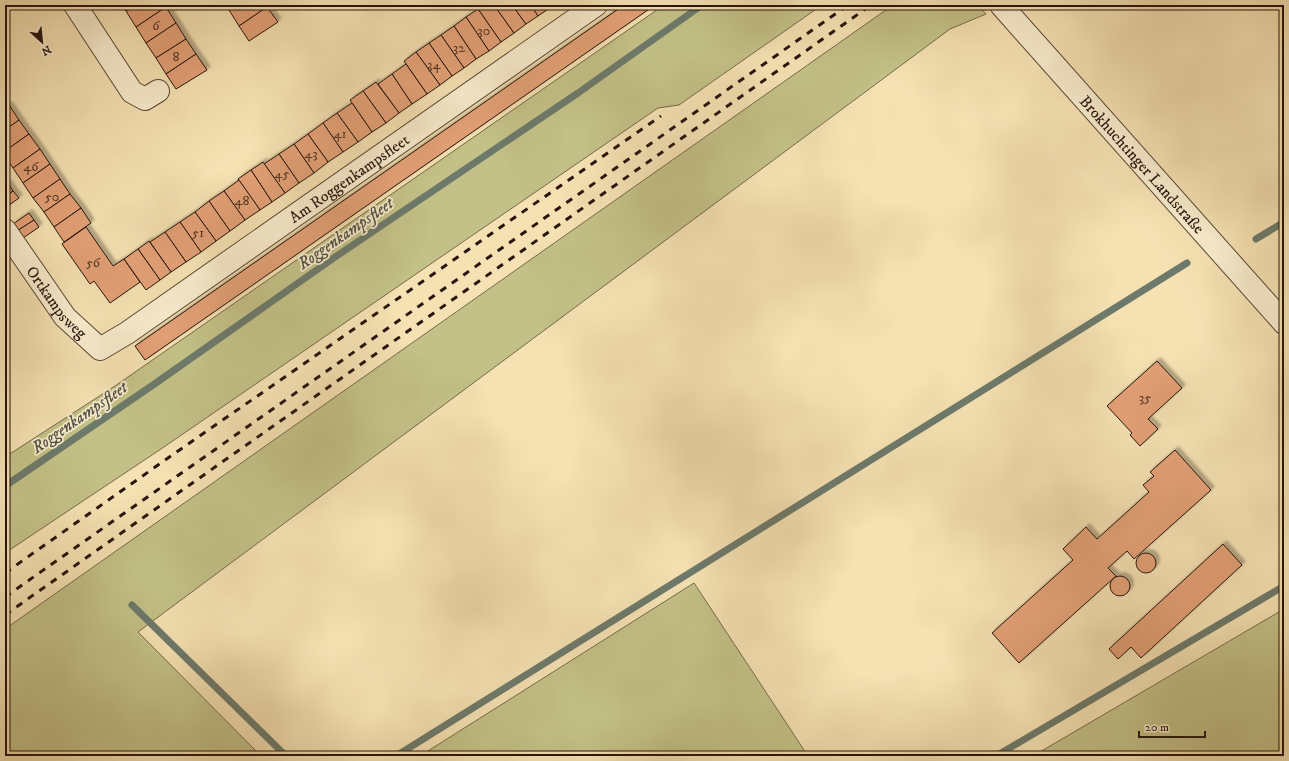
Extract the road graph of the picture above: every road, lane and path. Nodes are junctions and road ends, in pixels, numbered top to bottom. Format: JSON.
{"nodes":[{"id":1,"x":75,"y":5,"type":"edge"},
{"id":2,"x":596,"y":5,"type":"edge"},
{"id":3,"x":1001,"y":5,"type":"edge"},
{"id":4,"x":158,"y":91,"type":"dead end"},
{"id":5,"x":5,"y":230,"type":"edge"},
{"id":6,"x":1284,"y":323,"type":"edge"},
{"id":7,"x":100,"y":349,"type":"joint"}],
"edges":[{"from":1,"to":4,"type":"street"},
{"from":2,"to":7,"type":"street","name":"Am Roggenkampsfleet"},
{"from":3,"to":6,"type":"street","name":"Brokhuchtinger Landstraße"},
{"from":5,"to":7,"type":"street","name":"Ortkampsweg"}]}
